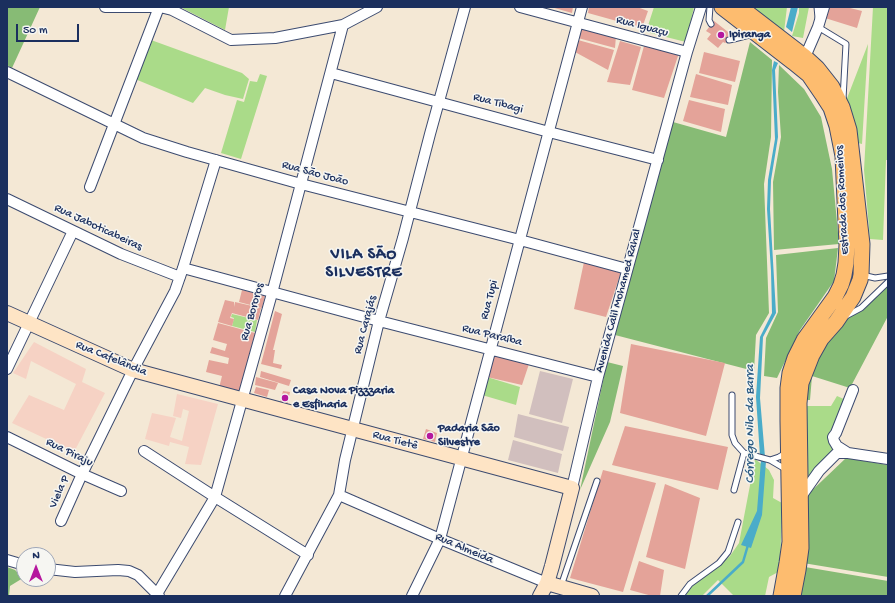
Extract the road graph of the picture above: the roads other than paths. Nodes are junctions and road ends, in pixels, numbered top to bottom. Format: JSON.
{"nodes":[{"id":1,"x":105,"y":7,"type":"edge"},
{"id":2,"x":152,"y":7,"type":"edge"},
{"id":3,"x":160,"y":7,"type":"edge"},
{"id":4,"x":377,"y":7,"type":"edge"},
{"id":5,"x":465,"y":7,"type":"edge"},
{"id":6,"x":520,"y":7,"type":"edge"},
{"id":7,"x":582,"y":7,"type":"edge"},
{"id":8,"x":701,"y":7,"type":"edge"},
{"id":9,"x":710,"y":7,"type":"edge"},
{"id":10,"x":722,"y":7,"type":"edge"},
{"id":11,"x":740,"y":7,"type":"edge"},
{"id":12,"x":817,"y":7,"type":"edge"},
{"id":13,"x":824,"y":7,"type":"edge"},
{"id":14,"x":578,"y":23,"type":"junction"},
{"id":15,"x":711,"y":24,"type":"dead end"},
{"id":16,"x":343,"y":25,"type":"junction"},
{"id":17,"x":818,"y":27,"type":"junction"},
{"id":18,"x":756,"y":33,"type":"junction"},
{"id":19,"x":729,"y":40,"type":"dead end"},
{"id":20,"x":687,"y":52,"type":"junction"},
{"id":21,"x":805,"y":57,"type":"junction"},
{"id":22,"x":7,"y":72,"type":"edge"},
{"id":23,"x":331,"y":73,"type":"junction"},
{"id":24,"x":439,"y":102,"type":"junction"},
{"id":25,"x":842,"y":107,"type":"junction"},
{"id":26,"x":114,"y":124,"type":"junction"},
{"id":27,"x":549,"y":132,"type":"junction"},
{"id":28,"x":216,"y":160,"type":"junction"},
{"id":29,"x":658,"y":160,"type":"junction"},
{"id":30,"x":301,"y":184,"type":"junction"},
{"id":31,"x":90,"y":187,"type":"dead end"},
{"id":32,"x":7,"y":199,"type":"edge"},
{"id":33,"x":410,"y":212,"type":"junction"},
{"id":34,"x":73,"y":231,"type":"junction"},
{"id":35,"x":520,"y":240,"type":"junction"},
{"id":36,"x":627,"y":269,"type":"junction"},
{"id":37,"x":182,"y":272,"type":"junction"},
{"id":38,"x":861,"y":275,"type":"junction"},
{"id":39,"x":888,"y":276,"type":"edge"},
{"id":40,"x":888,"y":282,"type":"edge"},
{"id":41,"x":841,"y":285,"type":"junction"},
{"id":42,"x":272,"y":292,"type":"junction"},
{"id":43,"x":853,"y":297,"type":"junction"},
{"id":44,"x":7,"y":313,"type":"edge"},
{"id":45,"x":379,"y":321,"type":"junction"},
{"id":46,"x":836,"y":322,"type":"junction"},
{"id":47,"x":29,"y":323,"type":"junction"},
{"id":48,"x":491,"y":350,"type":"junction"},
{"id":49,"x":7,"y":369,"type":"edge"},
{"id":50,"x":133,"y":370,"type":"junction"},
{"id":51,"x":598,"y":377,"type":"junction"},
{"id":52,"x":853,"y":390,"type":"dead end"},
{"id":53,"x":732,"y":395,"type":"dead end"},
{"id":54,"x":242,"y":400,"type":"junction"},
{"id":55,"x":353,"y":430,"type":"junction"},
{"id":56,"x":7,"y":437,"type":"edge"},
{"id":57,"x":144,"y":450,"type":"dead end"},
{"id":58,"x":788,"y":451,"type":"junction"},
{"id":59,"x":744,"y":453,"type":"junction"},
{"id":60,"x":848,"y":453,"type":"junction"},
{"id":61,"x":461,"y":458,"type":"junction"},
{"id":62,"x":888,"y":459,"type":"edge"},
{"id":63,"x":769,"y":460,"type":"junction"},
{"id":64,"x":789,"y":471,"type":"junction"},
{"id":65,"x":82,"y":474,"type":"junction"},
{"id":66,"x":597,"y":481,"type":"dead end"},
{"id":67,"x":572,"y":488,"type":"junction"},
{"id":68,"x":734,"y":490,"type":"dead end"},
{"id":69,"x":121,"y":491,"type":"dead end"},
{"id":70,"x":339,"y":495,"type":"junction"},
{"id":71,"x":215,"y":497,"type":"junction"},
{"id":72,"x":800,"y":498,"type":"junction"},
{"id":73,"x":61,"y":521,"type":"dead end"},
{"id":74,"x":738,"y":522,"type":"dead end"},
{"id":75,"x":440,"y":539,"type":"junction"},
{"id":76,"x":308,"y":555,"type":"junction"},
{"id":77,"x":56,"y":570,"type":"edge"},
{"id":78,"x":547,"y":583,"type":"junction"},
{"id":79,"x":561,"y":587,"type":"junction"},
{"id":80,"x":158,"y":595,"type":"edge"},
{"id":81,"x":285,"y":596,"type":"edge"},
{"id":82,"x":412,"y":596,"type":"edge"},
{"id":83,"x":540,"y":596,"type":"edge"},
{"id":84,"x":592,"y":596,"type":"edge"},
{"id":85,"x":681,"y":596,"type":"edge"},
{"id":86,"x":781,"y":596,"type":"edge"},
{"id":87,"x":792,"y":596,"type":"edge"}],
"edges":[{"from":1,"to":2,"type":"street"},
{"from":3,"to":16,"type":"street"},
{"from":3,"to":26,"type":"street"},
{"from":4,"to":16,"type":"street"},
{"from":5,"to":24,"type":"street","name":"Rua Carajás"},
{"from":6,"to":14,"type":"street","name":"Rua Iguaçu"},
{"from":7,"to":14,"type":"street","name":"Rua Tupi"},
{"from":8,"to":20,"type":"street","name":"Avenida Calil Mohamed Rahal"},
{"from":9,"to":15,"type":"lane"},
{"from":10,"to":18,"type":"main road","name":"Estrada dos Romeiros"},
{"from":11,"to":21,"type":"main road","name":"Estrada dos Romeiros"},
{"from":12,"to":17,"type":"lane"},
{"from":13,"to":17,"type":"street"},
{"from":14,"to":20,"type":"street","name":"Rua Iguaçu"},
{"from":14,"to":27,"type":"street","name":"Rua Tupi"},
{"from":16,"to":23,"type":"street","name":"Rua Bororos"},
{"from":17,"to":21,"type":"street"},
{"from":17,"to":25,"type":"lane"},
{"from":18,"to":19,"type":"lane"},
{"from":18,"to":41,"type":"main road","name":"Estrada dos Romeiros"},
{"from":20,"to":29,"type":"street","name":"Avenida Calil Mohamed Rahal"},
{"from":21,"to":25,"type":"main road","name":"Estrada dos Romeiros"},
{"from":22,"to":26,"type":"street","name":"Rua São João"},
{"from":23,"to":24,"type":"street","name":"Rua Tibagi"},
{"from":23,"to":30,"type":"street","name":"Rua Bororos"},
{"from":24,"to":27,"type":"street","name":"Rua Tibagi"},
{"from":24,"to":33,"type":"street","name":"Rua Carajás"},
{"from":25,"to":38,"type":"main road","name":"Estrada dos Romeiros"},
{"from":26,"to":28,"type":"street","name":"Rua São João"},
{"from":26,"to":31,"type":"street"},
{"from":27,"to":29,"type":"street","name":"Rua Tibagi"},
{"from":27,"to":35,"type":"street","name":"Rua Tupi"},
{"from":28,"to":30,"type":"street","name":"Rua São João"},
{"from":28,"to":37,"type":"street","name":"Viela P"},
{"from":29,"to":36,"type":"street","name":"Avenida Calil Mohamed Rahal"},
{"from":30,"to":33,"type":"street","name":"Rua São João"},
{"from":30,"to":42,"type":"street","name":"Rua Bororos"},
{"from":32,"to":34,"type":"street","name":"Rua Jaboticabeiras"},
{"from":33,"to":35,"type":"street","name":"Rua São João"},
{"from":33,"to":45,"type":"street","name":"Rua Carajás"},
{"from":34,"to":37,"type":"street","name":"Rua Jaboticabeiras"},
{"from":34,"to":47,"type":"street"},
{"from":35,"to":36,"type":"street","name":"Rua São João"},
{"from":35,"to":48,"type":"street","name":"Rua Tupi"},
{"from":36,"to":51,"type":"street","name":"Avenida Calil Mohamed Rahal"},
{"from":37,"to":42,"type":"street","name":"Rua Jaboticabeiras"},
{"from":37,"to":50,"type":"street","name":"Viela P"},
{"from":38,"to":39,"type":"lane"},
{"from":38,"to":43,"type":"main road","name":"Estrada dos Romeiros"},
{"from":40,"to":46,"type":"lane"},
{"from":41,"to":43,"type":"main road"},
{"from":41,"to":58,"type":"main road","name":"Estrada dos Romeiros"},
{"from":42,"to":45,"type":"street","name":"Rua Jaboticabeiras"},
{"from":42,"to":54,"type":"street","name":"Rua Bororos"},
{"from":43,"to":46,"type":"main road","name":"Estrada dos Romeiros"},
{"from":44,"to":47,"type":"street","name":"Rua Cafelândia"},
{"from":45,"to":48,"type":"street","name":"Rua Paraíba"},
{"from":45,"to":55,"type":"street","name":"Rua Carajás"},
{"from":46,"to":72,"type":"main road","name":"Estrada dos Romeiros"},
{"from":47,"to":49,"type":"street"},
{"from":47,"to":50,"type":"street","name":"Rua Cafelândia"},
{"from":48,"to":51,"type":"street","name":"Rua Paraíba"},
{"from":48,"to":61,"type":"street","name":"Rua Tupi"},
{"from":50,"to":54,"type":"street","name":"Rua Cafelândia"},
{"from":50,"to":65,"type":"street","name":"Viela P"},
{"from":51,"to":67,"type":"street","name":"Avenida Calil Mohamed Rahal"},
{"from":52,"to":60,"type":"street"},
{"from":53,"to":59,"type":"lane"},
{"from":54,"to":55,"type":"street","name":"Rua Tietê"},
{"from":54,"to":71,"type":"street","name":"Rua Bororos"},
{"from":55,"to":61,"type":"street","name":"Rua Tietê"},
{"from":55,"to":70,"type":"street","name":"Rua Carajás"},
{"from":56,"to":65,"type":"street","name":"Rua Piraju"},
{"from":57,"to":71,"type":"street"},
{"from":58,"to":63,"type":"lane"},
{"from":58,"to":64,"type":"main road","name":"Estrada dos Romeiros"},
{"from":59,"to":63,"type":"lane"},
{"from":59,"to":68,"type":"lane"},
{"from":60,"to":62,"type":"street"},
{"from":60,"to":72,"type":"street"},
{"from":61,"to":67,"type":"street","name":"Rua Tietê"},
{"from":61,"to":75,"type":"street","name":"Rua Tupi"},
{"from":63,"to":64,"type":"lane"},
{"from":64,"to":86,"type":"main road","name":"Estrada dos Romeiros"},
{"from":65,"to":69,"type":"street","name":"Rua Piraju"},
{"from":65,"to":73,"type":"street","name":"Viela P"},
{"from":66,"to":79,"type":"lane"},
{"from":67,"to":78,"type":"street","name":"Avenida Calil Mohamed Rahal"},
{"from":70,"to":75,"type":"street","name":"Rua Almeida"},
{"from":70,"to":76,"type":"street","name":"Rua Carajás"},
{"from":71,"to":76,"type":"street"},
{"from":71,"to":80,"type":"street","name":"Rua Bororos"},
{"from":72,"to":87,"type":"main road","name":"Estrada dos Romeiros"},
{"from":74,"to":85,"type":"lane"},
{"from":75,"to":78,"type":"street","name":"Rua Almeida"},
{"from":75,"to":82,"type":"street","name":"Rua Tupi"},
{"from":76,"to":81,"type":"street","name":"Rua Carajás"},
{"from":77,"to":80,"type":"street"},
{"from":78,"to":79,"type":"street","name":"Rua Almeida"},
{"from":78,"to":83,"type":"street","name":"Avenida Calil Mohamed Rahal"},
{"from":79,"to":84,"type":"street","name":"Rua Almeida"}]}
